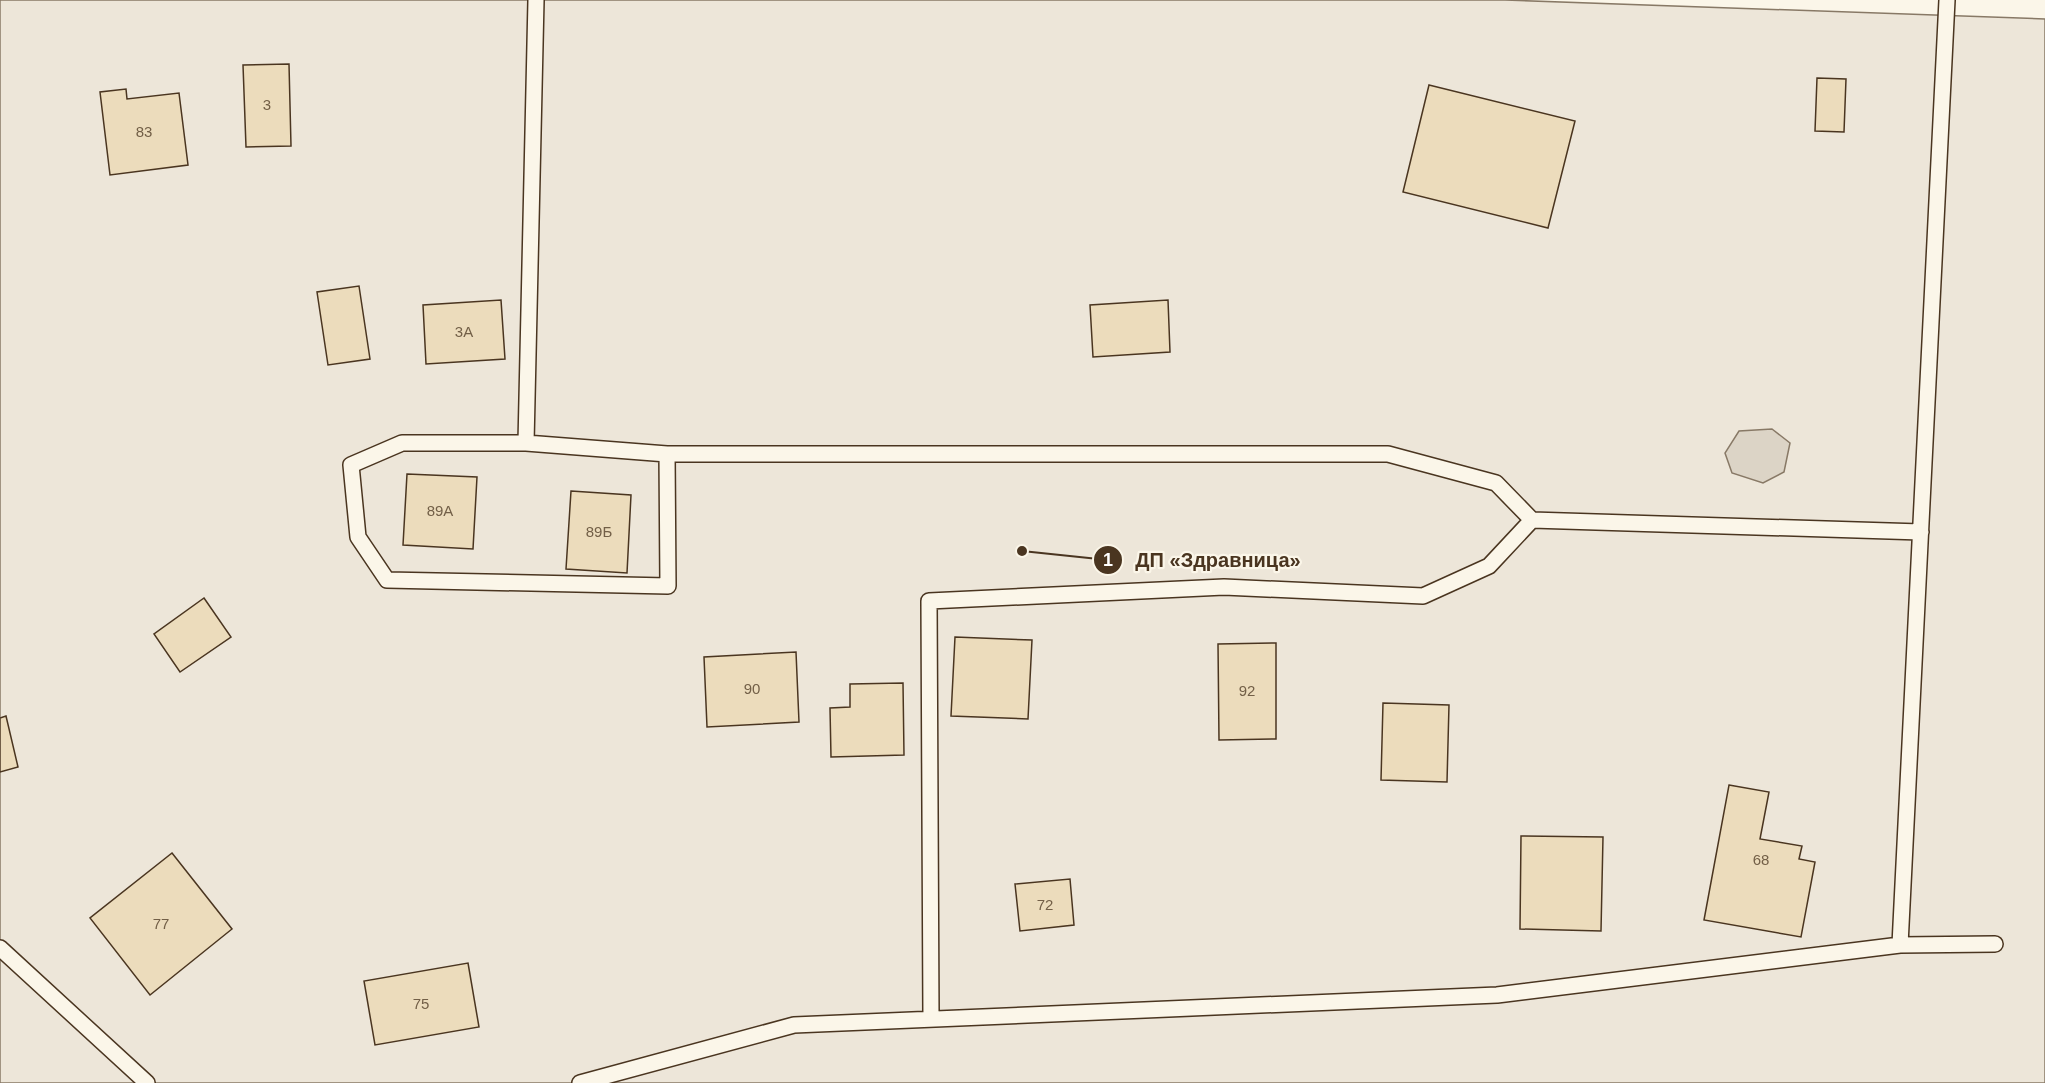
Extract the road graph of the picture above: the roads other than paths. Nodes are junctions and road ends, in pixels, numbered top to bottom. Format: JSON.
{"nodes":[{"id":1,"x":536,"y":0,"type":"edge"},
{"id":2,"x":1947,"y":0,"type":"edge"},
{"id":3,"x":526,"y":443,"type":"junction"},
{"id":4,"x":667,"y":454,"type":"junction"},
{"id":5,"x":1532,"y":520,"type":"junction"},
{"id":6,"x":1921,"y":532,"type":"junction"},
{"id":7,"x":1995,"y":944,"type":"dead end"},
{"id":8,"x":1900,"y":945,"type":"junction"},
{"id":9,"x":0,"y":948,"type":"edge"},
{"id":10,"x":931,"y":1019,"type":"junction"},
{"id":11,"x":147,"y":1083,"type":"edge"},
{"id":12,"x":580,"y":1083,"type":"edge"}],
"edges":[{"from":1,"to":3,"type":"lane"},
{"from":2,"to":6,"type":"lane"},
{"from":3,"to":4,"type":"lane"},
{"from":3,"to":4,"type":"lane"},
{"from":4,"to":5,"type":"lane"},
{"from":5,"to":6,"type":"lane"},
{"from":5,"to":10,"type":"lane"},
{"from":6,"to":8,"type":"lane"},
{"from":7,"to":8,"type":"lane"},
{"from":8,"to":10,"type":"lane"},
{"from":9,"to":11,"type":"lane"},
{"from":10,"to":12,"type":"lane"}]}
